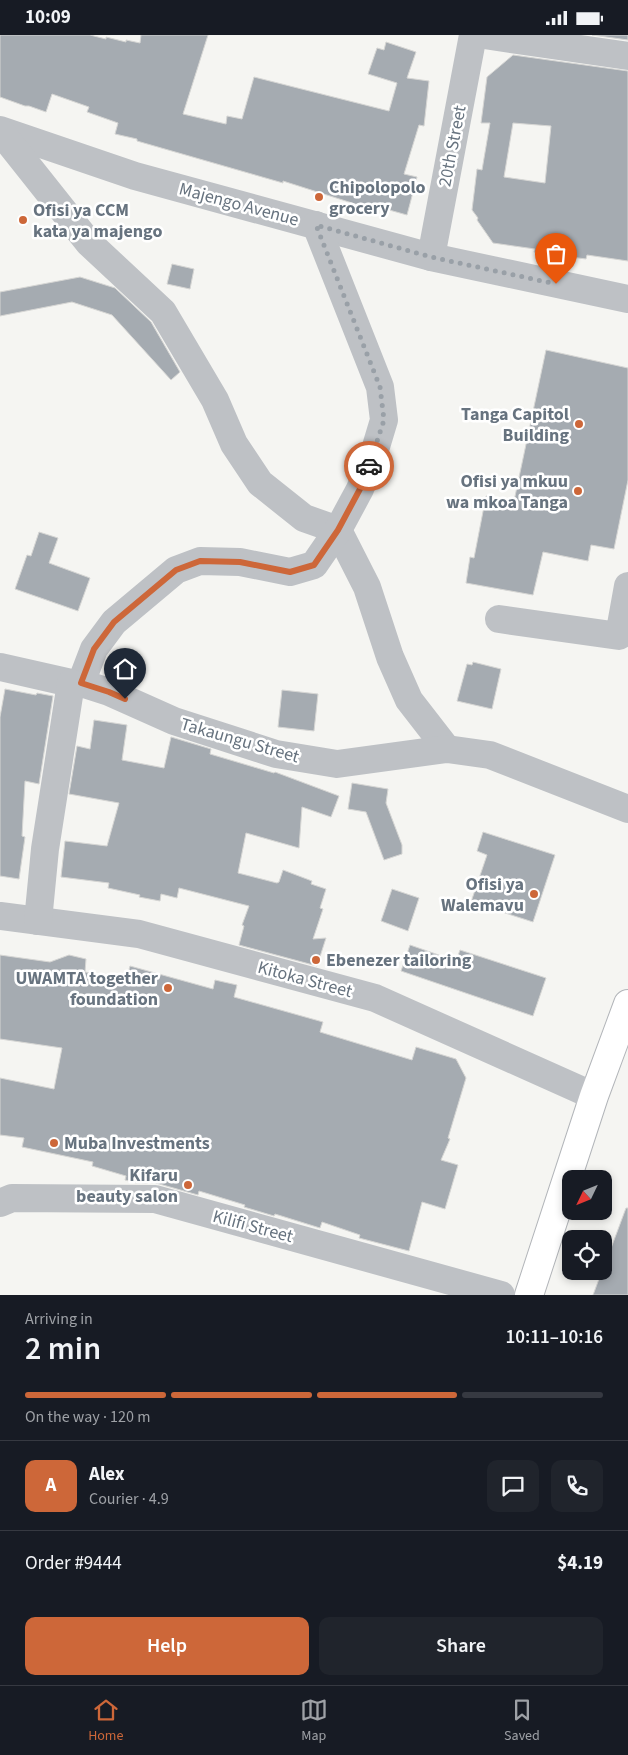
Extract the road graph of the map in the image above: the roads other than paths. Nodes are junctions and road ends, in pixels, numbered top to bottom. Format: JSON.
{"nodes":[{"id":1,"x":473,"y":35,"type":"edge"},
{"id":2,"x":484,"y":35,"type":"edge"},
{"id":3,"x":628,"y":56,"type":"edge"},
{"id":4,"x":0,"y":130,"type":"edge"},
{"id":5,"x":316,"y":225,"type":"junction"},
{"id":6,"x":431,"y":257,"type":"junction"},
{"id":7,"x":628,"y":299,"type":"edge"},
{"id":8,"x":338,"y":530,"type":"junction"},
{"id":9,"x":628,"y":586,"type":"edge"},
{"id":10,"x":499,"y":619,"type":"dead end"},
{"id":11,"x":624,"y":637,"type":"edge"},
{"id":12,"x":0,"y":667,"type":"edge"},
{"id":13,"x":76,"y":683,"type":"junction"},
{"id":14,"x":447,"y":749,"type":"junction"},
{"id":15,"x":628,"y":809,"type":"edge"},
{"id":16,"x":0,"y":916,"type":"edge"},
{"id":17,"x":38,"y":921,"type":"junction"},
{"id":18,"x":628,"y":1004,"type":"edge"},
{"id":19,"x":594,"y":1095,"type":"junction"},
{"id":20,"x":4,"y":1193,"type":"edge"},
{"id":21,"x":501,"y":1295,"type":"edge"},
{"id":22,"x":529,"y":1295,"type":"edge"}],
"edges":[{"from":1,"to":6,"type":"street","name":"20th Street"},
{"from":2,"to":3,"type":"street"},
{"from":4,"to":5,"type":"street","name":"Majengo Avenue"},
{"from":4,"to":8,"type":"street"},
{"from":5,"to":6,"type":"street","name":"Majengo Avenue"},
{"from":5,"to":8,"type":"street"},
{"from":6,"to":7,"type":"street","name":"Majengo Avenue"},
{"from":8,"to":13,"type":"street"},
{"from":8,"to":14,"type":"street"},
{"from":9,"to":11,"type":"street"},
{"from":10,"to":11,"type":"street"},
{"from":12,"to":13,"type":"street","name":"Takaungu Street"},
{"from":13,"to":14,"type":"street","name":"Takaungu Street"},
{"from":13,"to":17,"type":"street"},
{"from":14,"to":15,"type":"street","name":"Takaungu Street"},
{"from":16,"to":17,"type":"street","name":"Kitoka Street"},
{"from":17,"to":19,"type":"street","name":"Kitoka Street"},
{"from":18,"to":19,"type":"main road"},
{"from":19,"to":22,"type":"main road"},
{"from":20,"to":21,"type":"street","name":"Kilifi Street"}]}
